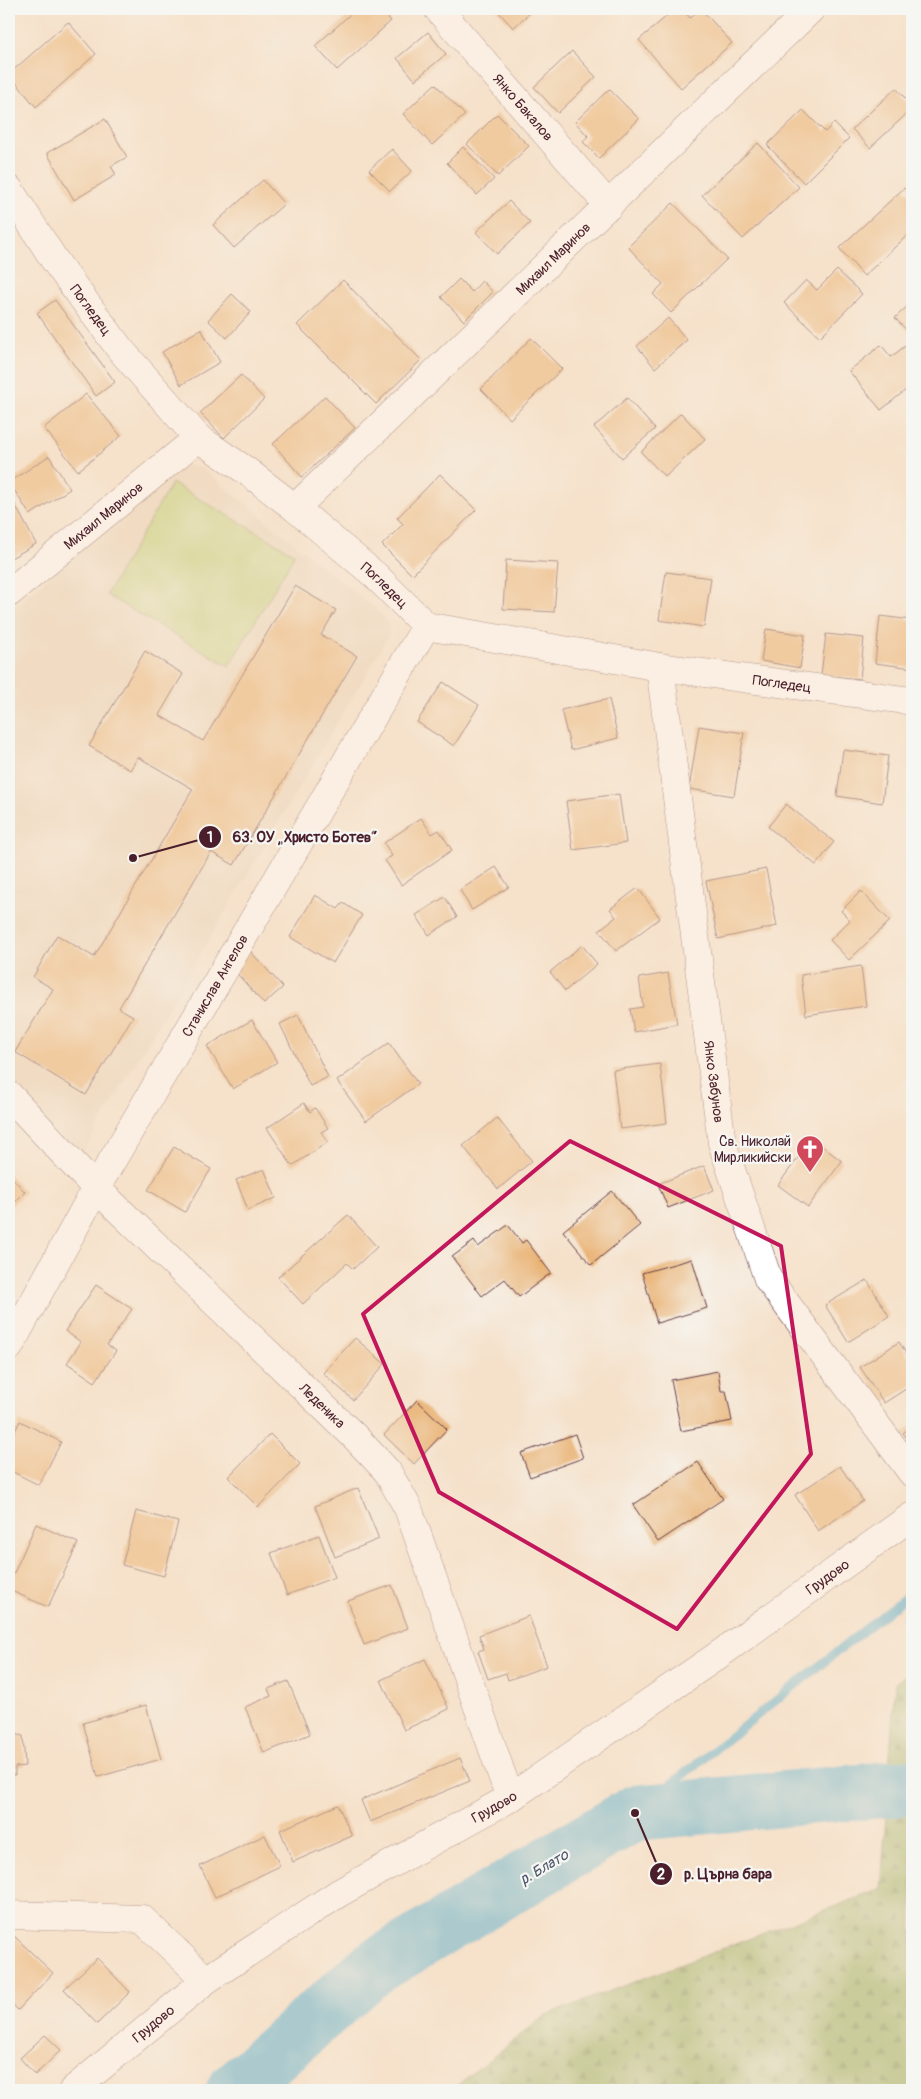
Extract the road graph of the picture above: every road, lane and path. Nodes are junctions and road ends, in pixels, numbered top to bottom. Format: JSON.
{"nodes":[{"id":1,"x":438,"y":9,"type":"edge"},
{"id":2,"x":811,"y":9,"type":"edge"},
{"id":3,"x":9,"y":189,"type":"edge"},
{"id":4,"x":608,"y":206,"type":"junction"},
{"id":5,"x":198,"y":438,"type":"junction"},
{"id":6,"x":295,"y":508,"type":"junction"},
{"id":7,"x":9,"y":593,"type":"edge"},
{"id":8,"x":426,"y":626,"type":"junction"},
{"id":9,"x":660,"y":667,"type":"junction"},
{"id":10,"x":912,"y":701,"type":"edge"},
{"id":11,"x":9,"y":1095,"type":"edge"},
{"id":12,"x":96,"y":1188,"type":"junction"},
{"id":13,"x":9,"y":1347,"type":"edge"},
{"id":14,"x":912,"y":1472,"type":"edge"},
{"id":15,"x":912,"y":1516,"type":"edge"},
{"id":16,"x":510,"y":1798,"type":"junction"},
{"id":17,"x":9,"y":1915,"type":"edge"},
{"id":18,"x":206,"y":1980,"type":"junction"},
{"id":19,"x":73,"y":2090,"type":"edge"}],
"edges":[{"from":1,"to":4,"type":"street","name":"Янко Бакалов"},
{"from":2,"to":4,"type":"street","name":"Михаил Маринов"},
{"from":3,"to":5,"type":"street","name":"Погледец"},
{"from":4,"to":6,"type":"street","name":"Михаил Маринов"},
{"from":5,"to":6,"type":"street","name":"Погледец"},
{"from":5,"to":7,"type":"street","name":"Михаил Маринов"},
{"from":6,"to":8,"type":"street","name":"Погледец"},
{"from":8,"to":9,"type":"street","name":"Погледец"},
{"from":8,"to":12,"type":"street","name":"Станислав Ангелов"},
{"from":9,"to":10,"type":"street","name":"Погледец"},
{"from":9,"to":14,"type":"street","name":"Янко Забунов"},
{"from":11,"to":12,"type":"street","name":"Леденика"},
{"from":12,"to":13,"type":"street","name":"Станислав Ангелов"},
{"from":12,"to":16,"type":"street","name":"Леденика"},
{"from":15,"to":16,"type":"street","name":"Грудово"},
{"from":16,"to":18,"type":"street","name":"Грудово"},
{"from":17,"to":18,"type":"street"},
{"from":18,"to":19,"type":"street","name":"Грудово"}]}
